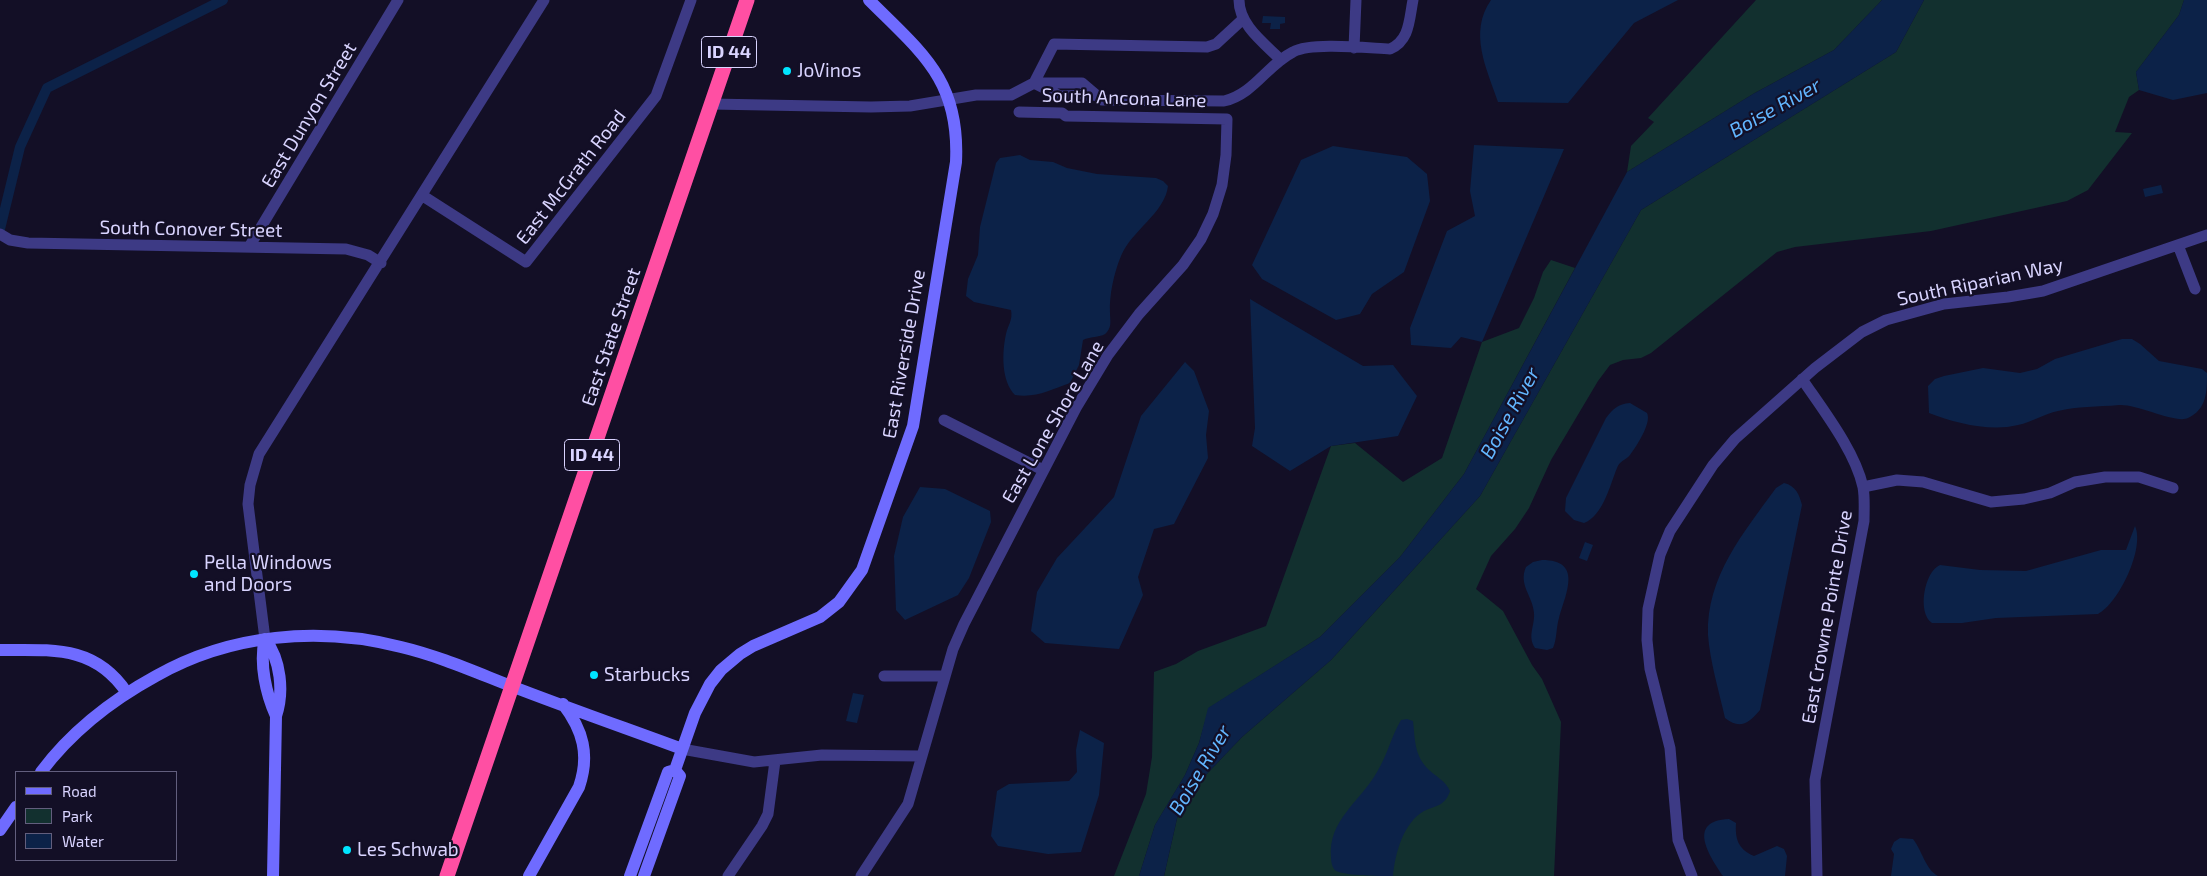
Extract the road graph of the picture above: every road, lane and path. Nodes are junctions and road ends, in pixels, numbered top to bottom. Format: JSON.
{"nodes":[{"id":1,"x":398,"y":0,"type":"edge"},
{"id":2,"x":544,"y":0,"type":"edge"},
{"id":3,"x":691,"y":0,"type":"edge"},
{"id":4,"x":747,"y":0,"type":"edge"},
{"id":5,"x":869,"y":0,"type":"edge"},
{"id":6,"x":1239,"y":0,"type":"edge"},
{"id":7,"x":1356,"y":0,"type":"edge"},
{"id":8,"x":1413,"y":0,"type":"edge"},
{"id":9,"x":1242,"y":20,"type":"junction"},
{"id":10,"x":1354,"y":48,"type":"junction"},
{"id":11,"x":1281,"y":60,"type":"junction"},
{"id":12,"x":1034,"y":83,"type":"junction"},
{"id":13,"x":950,"y":99,"type":"junction"},
{"id":14,"x":711,"y":104,"type":"junction"},
{"id":15,"x":1019,"y":112,"type":"dead end"},
{"id":16,"x":1227,"y":118,"type":"joint"},
{"id":17,"x":423,"y":196,"type":"junction"},
{"id":18,"x":0,"y":234,"type":"edge"},
{"id":19,"x":2207,"y":235,"type":"edge"},
{"id":20,"x":2178,"y":245,"type":"junction"},
{"id":21,"x":249,"y":247,"type":"junction"},
{"id":22,"x":381,"y":263,"type":"junction"},
{"id":23,"x":2194,"y":289,"type":"dead end"},
{"id":24,"x":1802,"y":379,"type":"junction"},
{"id":25,"x":944,"y":420,"type":"dead end"},
{"id":26,"x":1043,"y":470,"type":"junction"},
{"id":27,"x":1863,"y":487,"type":"junction"},
{"id":28,"x":2172,"y":488,"type":"dead end"},
{"id":29,"x":265,"y":639,"type":"junction"},
{"id":30,"x":0,"y":650,"type":"edge"},
{"id":31,"x":884,"y":676,"type":"dead end"},
{"id":32,"x":945,"y":676,"type":"junction"},
{"id":33,"x":511,"y":686,"type":"junction"},
{"id":34,"x":126,"y":693,"type":"junction"},
{"id":35,"x":563,"y":704,"type":"junction"},
{"id":36,"x":682,"y":749,"type":"junction"},
{"id":37,"x":921,"y":756,"type":"junction"},
{"id":38,"x":775,"y":761,"type":"junction"},
{"id":39,"x":675,"y":770,"type":"junction"},
{"id":40,"x":42,"y":771,"type":"edge"},
{"id":41,"x":15,"y":808,"type":"edge"},
{"id":42,"x":0,"y":830,"type":"edge"},
{"id":43,"x":273,"y":876,"type":"edge"},
{"id":44,"x":447,"y":876,"type":"edge"},
{"id":45,"x":529,"y":876,"type":"edge"},
{"id":46,"x":630,"y":876,"type":"edge"},
{"id":47,"x":644,"y":876,"type":"edge"},
{"id":48,"x":728,"y":876,"type":"edge"},
{"id":49,"x":861,"y":876,"type":"edge"},
{"id":50,"x":1692,"y":876,"type":"edge"},
{"id":51,"x":1817,"y":876,"type":"edge"}],
"edges":[{"from":1,"to":21,"type":"street","name":"East Dunyon Street"},
{"from":2,"to":17,"type":"street"},
{"from":3,"to":17,"type":"street","name":"East McGrath Road"},
{"from":4,"to":14,"type":"highway","name":"East State Street","number":"ID 44"},
{"from":5,"to":13,"type":"street","name":"East Riverside Drive"},
{"from":6,"to":9,"type":"street"},
{"from":7,"to":10,"type":"street"},
{"from":8,"to":10,"type":"street"},
{"from":9,"to":11,"type":"street"},
{"from":9,"to":12,"type":"street"},
{"from":10,"to":11,"type":"street"},
{"from":11,"to":12,"type":"street"},
{"from":12,"to":13,"type":"street"},
{"from":13,"to":14,"type":"street"},
{"from":13,"to":36,"type":"street","name":"East Riverside Drive"},
{"from":14,"to":33,"type":"highway","name":"East State Street","number":"ID 44"},
{"from":15,"to":16,"type":"street","name":"South Ancona Lane"},
{"from":16,"to":26,"type":"street","name":"East Lone Shore Lane"},
{"from":17,"to":22,"type":"street"},
{"from":18,"to":21,"type":"street","name":"South Conover Street"},
{"from":19,"to":20,"type":"street","name":"South Riparian Way"},
{"from":20,"to":23,"type":"street"},
{"from":20,"to":24,"type":"street","name":"South Riparian Way"},
{"from":21,"to":22,"type":"street","name":"South Conover Street"},
{"from":22,"to":29,"type":"street"},
{"from":24,"to":27,"type":"street","name":"East Crowne Pointe Drive"},
{"from":24,"to":50,"type":"street","name":"South Riparian Way"},
{"from":25,"to":26,"type":"street"},
{"from":26,"to":32,"type":"street","name":"East Lone Shore Lane"},
{"from":27,"to":28,"type":"street"},
{"from":27,"to":51,"type":"street","name":"East Crowne Pointe Drive"},
{"from":29,"to":33,"type":"street"},
{"from":29,"to":34,"type":"street"},
{"from":29,"to":43,"type":"street"},
{"from":30,"to":34,"type":"street"},
{"from":31,"to":32,"type":"street"},
{"from":32,"to":37,"type":"street","name":"East Lone Shore Lane"},
{"from":33,"to":35,"type":"street"},
{"from":33,"to":44,"type":"highway","number":"ID 44"},
{"from":34,"to":40,"type":"street"},
{"from":35,"to":36,"type":"street"},
{"from":35,"to":45,"type":"street"},
{"from":36,"to":38,"type":"street"},
{"from":36,"to":39,"type":"street","name":"East Riverside Drive"},
{"from":37,"to":38,"type":"street"},
{"from":37,"to":49,"type":"street","name":"East Lone Shore Lane"},
{"from":38,"to":48,"type":"street"},
{"from":39,"to":46,"type":"street","name":"East Riverside Drive"},
{"from":39,"to":47,"type":"street","name":"East Riverside Drive"},
{"from":41,"to":42,"type":"street"}]}
